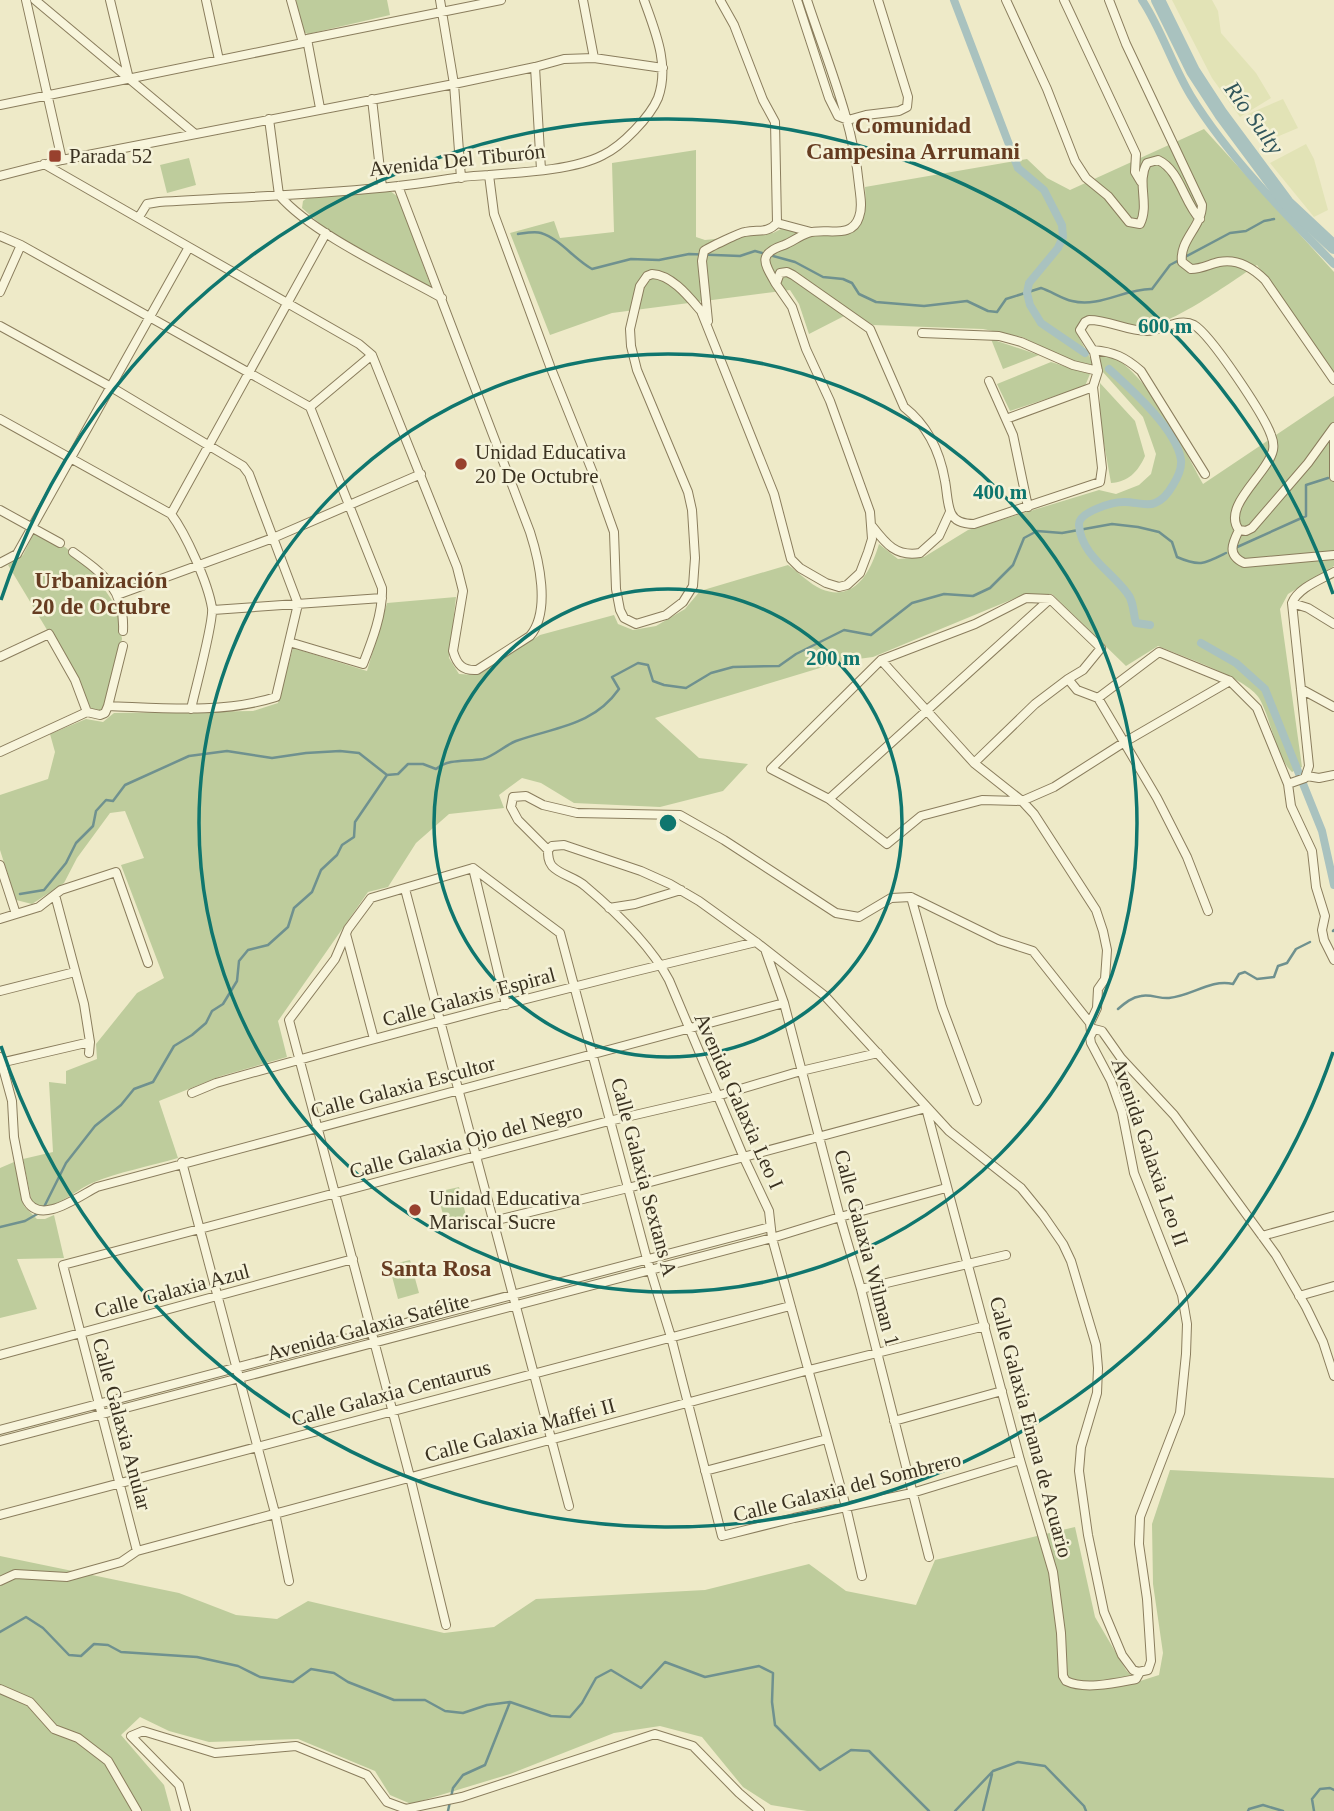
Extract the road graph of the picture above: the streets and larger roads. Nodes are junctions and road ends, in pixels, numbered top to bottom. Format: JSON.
{"nodes":[{"id":1,"x":26,"y":0,"type":"edge"},
{"id":2,"x":36,"y":0,"type":"edge"},
{"id":3,"x":110,"y":0,"type":"edge"},
{"id":4,"x":206,"y":0,"type":"edge"},
{"id":5,"x":291,"y":0,"type":"edge"},
{"id":6,"x":440,"y":0,"type":"edge"},
{"id":7,"x":501,"y":0,"type":"edge"},
{"id":8,"x":583,"y":0,"type":"edge"},
{"id":9,"x":645,"y":0,"type":"edge"},
{"id":10,"x":720,"y":0,"type":"edge"},
{"id":11,"x":797,"y":0,"type":"edge"},
{"id":12,"x":807,"y":0,"type":"edge"},
{"id":13,"x":878,"y":0,"type":"edge"},
{"id":14,"x":1006,"y":0,"type":"edge"},
{"id":15,"x":1064,"y":0,"type":"edge"},
{"id":16,"x":1110,"y":0,"type":"edge"},
{"id":17,"x":443,"y":13,"type":"junction"},
{"id":18,"x":305,"y":41,"type":"junction"},
{"id":19,"x":594,"y":58,"type":"junction"},
{"id":20,"x":219,"y":60,"type":"junction"},
{"id":21,"x":535,"y":67,"type":"junction"},
{"id":22,"x":663,"y":68,"type":"junction"},
{"id":23,"x":129,"y":79,"type":"junction"},
{"id":24,"x":454,"y":84,"type":"junction"},
{"id":25,"x":47,"y":95,"type":"junction"},
{"id":26,"x":372,"y":99,"type":"junction"},
{"id":27,"x":0,"y":105,"type":"edge"},
{"id":28,"x":320,"y":108,"type":"junction"},
{"id":29,"x":268,"y":119,"type":"junction"},
{"id":30,"x":848,"y":120,"type":"junction"},
{"id":31,"x":194,"y":133,"type":"junction"},
{"id":32,"x":62,"y":160,"type":"junction"},
{"id":33,"x":44,"y":164,"type":"junction"},
{"id":34,"x":541,"y":170,"type":"junction"},
{"id":35,"x":489,"y":175,"type":"junction"},
{"id":36,"x":0,"y":176,"type":"edge"},
{"id":37,"x":461,"y":177,"type":"junction"},
{"id":38,"x":1142,"y":182,"type":"junction"},
{"id":39,"x":398,"y":186,"type":"junction"},
{"id":40,"x":382,"y":187,"type":"junction"},
{"id":41,"x":279,"y":195,"type":"junction"},
{"id":42,"x":139,"y":217,"type":"junction"},
{"id":43,"x":1200,"y":219,"type":"junction"},
{"id":44,"x":777,"y":223,"type":"junction"},
{"id":45,"x":811,"y":232,"type":"junction"},
{"id":46,"x":326,"y":233,"type":"junction"},
{"id":47,"x":0,"y":236,"type":"edge"},
{"id":48,"x":22,"y":245,"type":"junction"},
{"id":49,"x":189,"y":247,"type":"junction"},
{"id":50,"x":776,"y":284,"type":"junction"},
{"id":51,"x":0,"y":292,"type":"edge"},
{"id":52,"x":442,"y":298,"type":"junction"},
{"id":53,"x":288,"y":303,"type":"junction"},
{"id":54,"x":150,"y":317,"type":"junction"},
{"id":55,"x":0,"y":326,"type":"edge"},
{"id":56,"x":709,"y":327,"type":"junction"},
{"id":57,"x":922,"y":333,"type":"dead end"},
{"id":58,"x":1093,"y":350,"type":"junction"},
{"id":59,"x":372,"y":355,"type":"junction"},
{"id":60,"x":1098,"y":371,"type":"junction"},
{"id":61,"x":250,"y":374,"type":"junction"},
{"id":62,"x":1334,"y":380,"type":"edge"},
{"id":63,"x":989,"y":381,"type":"dead end"},
{"id":64,"x":111,"y":387,"type":"junction"},
{"id":65,"x":1093,"y":387,"type":"junction"},
{"id":66,"x":310,"y":407,"type":"junction"},
{"id":67,"x":0,"y":419,"type":"edge"},
{"id":68,"x":1006,"y":419,"type":"junction"},
{"id":69,"x":1334,"y":427,"type":"edge"},
{"id":70,"x":209,"y":445,"type":"junction"},
{"id":71,"x":72,"y":459,"type":"junction"},
{"id":72,"x":421,"y":474,"type":"junction"},
{"id":73,"x":1205,"y":474,"type":"dead end"},
{"id":74,"x":1334,"y":477,"type":"edge"},
{"id":75,"x":348,"y":505,"type":"junction"},
{"id":76,"x":1028,"y":507,"type":"junction"},
{"id":77,"x":0,"y":510,"type":"edge"},
{"id":78,"x":950,"y":512,"type":"junction"},
{"id":79,"x":171,"y":514,"type":"junction"},
{"id":80,"x":872,"y":526,"type":"junction"},
{"id":81,"x":32,"y":528,"type":"junction"},
{"id":82,"x":1239,"y":530,"type":"junction"},
{"id":83,"x":273,"y":538,"type":"junction"},
{"id":84,"x":61,"y":543,"type":"dead end"},
{"id":85,"x":73,"y":552,"type":"dead end"},
{"id":86,"x":1334,"y":555,"type":"edge"},
{"id":87,"x":1,"y":562,"type":"edge"},
{"id":88,"x":197,"y":566,"type":"junction"},
{"id":89,"x":1334,"y":572,"type":"edge"},
{"id":90,"x":117,"y":595,"type":"junction"},
{"id":91,"x":382,"y":598,"type":"junction"},
{"id":92,"x":1050,"y":599,"type":"junction"},
{"id":93,"x":1292,"y":603,"type":"junction"},
{"id":94,"x":298,"y":604,"type":"junction"},
{"id":95,"x":213,"y":610,"type":"junction"},
{"id":96,"x":1334,"y":624,"type":"edge"},
{"id":97,"x":123,"y":631,"type":"dead end"},
{"id":98,"x":289,"y":642,"type":"junction"},
{"id":99,"x":123,"y":646,"type":"dead end"},
{"id":100,"x":0,"y":657,"type":"edge"},
{"id":101,"x":881,"y":660,"type":"junction"},
{"id":102,"x":1068,"y":679,"type":"junction"},
{"id":103,"x":1230,"y":681,"type":"junction"},
{"id":104,"x":1301,"y":689,"type":"junction"},
{"id":105,"x":1098,"y":698,"type":"junction"},
{"id":106,"x":108,"y":706,"type":"junction"},
{"id":107,"x":1334,"y":707,"type":"edge"},
{"id":108,"x":191,"y":709,"type":"junction"},
{"id":109,"x":928,"y":710,"type":"junction"},
{"id":110,"x":87,"y":712,"type":"junction"},
{"id":111,"x":1123,"y":743,"type":"junction"},
{"id":112,"x":0,"y":752,"type":"edge"},
{"id":113,"x":974,"y":763,"type":"junction"},
{"id":114,"x":1334,"y":775,"type":"edge"},
{"id":115,"x":1306,"y":777,"type":"junction"},
{"id":116,"x":1288,"y":784,"type":"junction"},
{"id":117,"x":829,"y":799,"type":"junction"},
{"id":118,"x":1022,"y":801,"type":"junction"},
{"id":119,"x":548,"y":850,"type":"junction"},
{"id":120,"x":0,"y":868,"type":"edge"},
{"id":121,"x":472,"y":868,"type":"junction"},
{"id":122,"x":405,"y":889,"type":"junction"},
{"id":123,"x":681,"y":890,"type":"junction"},
{"id":124,"x":55,"y":895,"type":"junction"},
{"id":125,"x":911,"y":897,"type":"junction"},
{"id":126,"x":609,"y":908,"type":"junction"},
{"id":127,"x":1208,"y":911,"type":"dead end"},
{"id":128,"x":16,"y":914,"type":"junction"},
{"id":129,"x":0,"y":919,"type":"edge"},
{"id":130,"x":346,"y":933,"type":"junction"},
{"id":131,"x":756,"y":942,"type":"junction"},
{"id":132,"x":765,"y":950,"type":"junction"},
{"id":133,"x":1334,"y":960,"type":"edge"},
{"id":134,"x":148,"y":963,"type":"dead end"},
{"id":135,"x":661,"y":964,"type":"junction"},
{"id":136,"x":75,"y":972,"type":"junction"},
{"id":137,"x":575,"y":987,"type":"junction"},
{"id":138,"x":0,"y":991,"type":"edge"},
{"id":139,"x":784,"y":1003,"type":"junction"},
{"id":140,"x":506,"y":1006,"type":"junction"},
{"id":141,"x":440,"y":1022,"type":"junction"},
{"id":142,"x":1090,"y":1027,"type":"junction"},
{"id":143,"x":689,"y":1030,"type":"junction"},
{"id":144,"x":374,"y":1039,"type":"junction"},
{"id":145,"x":90,"y":1042,"type":"junction"},
{"id":146,"x":89,"y":1053,"type":"dead end"},
{"id":147,"x":878,"y":1053,"type":"junction"},
{"id":148,"x":592,"y":1056,"type":"junction"},
{"id":149,"x":300,"y":1059,"type":"junction"},
{"id":150,"x":1,"y":1061,"type":"edge"},
{"id":151,"x":801,"y":1071,"type":"junction"},
{"id":152,"x":459,"y":1090,"type":"junction"},
{"id":153,"x":192,"y":1093,"type":"dead end"},
{"id":154,"x":717,"y":1096,"type":"junction"},
{"id":155,"x":977,"y":1101,"type":"dead end"},
{"id":156,"x":926,"y":1108,"type":"junction"},
{"id":157,"x":610,"y":1121,"type":"junction"},
{"id":158,"x":316,"y":1128,"type":"junction"},
{"id":159,"x":818,"y":1136,"type":"junction"},
{"id":160,"x":477,"y":1157,"type":"junction"},
{"id":161,"x":744,"y":1158,"type":"junction"},
{"id":162,"x":182,"y":1163,"type":"junction"},
{"id":163,"x":628,"y":1188,"type":"junction"},
{"id":164,"x":946,"y":1188,"type":"junction"},
{"id":165,"x":334,"y":1193,"type":"junction"},
{"id":166,"x":1334,"y":1216,"type":"edge"},
{"id":167,"x":840,"y":1217,"type":"junction"},
{"id":168,"x":494,"y":1221,"type":"junction"},
{"id":169,"x":770,"y":1227,"type":"junction"},
{"id":170,"x":200,"y":1229,"type":"junction"},
{"id":171,"x":1262,"y":1236,"type":"junction"},
{"id":172,"x":772,"y":1238,"type":"junction"},
{"id":173,"x":1006,"y":1255,"type":"dead end"},
{"id":174,"x":353,"y":1259,"type":"junction"},
{"id":175,"x":647,"y":1259,"type":"junction"},
{"id":176,"x":968,"y":1264,"type":"junction"},
{"id":177,"x":64,"y":1265,"type":"joint"},
{"id":178,"x":651,"y":1270,"type":"junction"},
{"id":179,"x":1334,"y":1286,"type":"edge"},
{"id":180,"x":861,"y":1289,"type":"junction"},
{"id":181,"x":513,"y":1294,"type":"junction"},
{"id":182,"x":218,"y":1296,"type":"junction"},
{"id":183,"x":1299,"y":1296,"type":"junction"},
{"id":184,"x":517,"y":1306,"type":"junction"},
{"id":185,"x":790,"y":1306,"type":"junction"},
{"id":186,"x":985,"y":1326,"type":"junction"},
{"id":187,"x":372,"y":1332,"type":"junction"},
{"id":188,"x":81,"y":1334,"type":"junction"},
{"id":189,"x":671,"y":1337,"type":"junction"},
{"id":190,"x":375,"y":1343,"type":"junction"},
{"id":191,"x":877,"y":1353,"type":"junction"},
{"id":192,"x":0,"y":1355,"type":"edge"},
{"id":193,"x":1331,"y":1357,"type":"edge"},
{"id":194,"x":237,"y":1368,"type":"junction"},
{"id":195,"x":809,"y":1370,"type":"junction"},
{"id":196,"x":534,"y":1374,"type":"junction"},
{"id":197,"x":1334,"y":1376,"type":"edge"},
{"id":198,"x":239,"y":1378,"type":"junction"},
{"id":199,"x":1002,"y":1391,"type":"junction"},
{"id":200,"x":100,"y":1404,"type":"junction"},
{"id":201,"x":688,"y":1404,"type":"junction"},
{"id":202,"x":393,"y":1410,"type":"junction"},
{"id":203,"x":103,"y":1414,"type":"junction"},
{"id":204,"x":894,"y":1421,"type":"junction"},
{"id":205,"x":0,"y":1430,"type":"edge"},
{"id":206,"x":827,"y":1439,"type":"junction"},
{"id":207,"x":552,"y":1440,"type":"junction"},
{"id":208,"x":0,"y":1441,"type":"edge"},
{"id":209,"x":257,"y":1446,"type":"junction"},
{"id":210,"x":1020,"y":1460,"type":"junction"},
{"id":211,"x":705,"y":1471,"type":"junction"},
{"id":212,"x":410,"y":1477,"type":"junction"},
{"id":213,"x":121,"y":1483,"type":"junction"},
{"id":214,"x":912,"y":1493,"type":"junction"},
{"id":215,"x":569,"y":1506,"type":"dead end"},
{"id":216,"x":846,"y":1507,"type":"junction"},
{"id":217,"x":275,"y":1513,"type":"junction"},
{"id":218,"x":0,"y":1516,"type":"edge"},
{"id":219,"x":722,"y":1536,"type":"joint"},
{"id":220,"x":137,"y":1551,"type":"junction"},
{"id":221,"x":929,"y":1558,"type":"dead end"},
{"id":222,"x":862,"y":1576,"type":"dead end"},
{"id":223,"x":0,"y":1581,"type":"edge"},
{"id":224,"x":289,"y":1581,"type":"dead end"},
{"id":225,"x":446,"y":1625,"type":"dead end"},
{"id":226,"x":1140,"y":1672,"type":"junction"},
{"id":227,"x":0,"y":1689,"type":"edge"},
{"id":228,"x":137,"y":1811,"type":"edge"},
{"id":229,"x":186,"y":1811,"type":"edge"},
{"id":230,"x":760,"y":1811,"type":"edge"}],
"edges":[{"from":1,"to":25,"type":"street"},
{"from":2,"to":23,"type":"street"},
{"from":3,"to":23,"type":"street"},
{"from":4,"to":20,"type":"street"},
{"from":5,"to":18,"type":"street"},
{"from":6,"to":17,"type":"street"},
{"from":7,"to":17,"type":"street"},
{"from":8,"to":19,"type":"street"},
{"from":9,"to":22,"type":"street","name":"Avenida Del Tiburón"},
{"from":10,"to":44,"type":"street"},
{"from":11,"to":30,"type":"street"},
{"from":12,"to":30,"type":"street"},
{"from":13,"to":30,"type":"street"},
{"from":14,"to":38,"type":"street"},
{"from":15,"to":38,"type":"street"},
{"from":16,"to":43,"type":"street"},
{"from":17,"to":18,"type":"street"},
{"from":17,"to":24,"type":"street"},
{"from":18,"to":20,"type":"street"},
{"from":18,"to":28,"type":"street"},
{"from":19,"to":21,"type":"street"},
{"from":19,"to":22,"type":"street"},
{"from":20,"to":23,"type":"street"},
{"from":21,"to":24,"type":"street"},
{"from":21,"to":34,"type":"street"},
{"from":22,"to":34,"type":"street","name":"Avenida Del Tiburón"},
{"from":23,"to":25,"type":"street"},
{"from":23,"to":31,"type":"street"},
{"from":24,"to":26,"type":"street"},
{"from":24,"to":37,"type":"street"},
{"from":25,"to":27,"type":"street"},
{"from":25,"to":32,"type":"street"},
{"from":26,"to":28,"type":"street"},
{"from":26,"to":40,"type":"street"},
{"from":28,"to":29,"type":"street"},
{"from":29,"to":31,"type":"street"},
{"from":29,"to":41,"type":"street"},
{"from":30,"to":45,"type":"street"},
{"from":31,"to":32,"type":"street"},
{"from":32,"to":33,"type":"street"},
{"from":33,"to":36,"type":"street"},
{"from":33,"to":42,"type":"street"},
{"from":34,"to":35,"type":"street","name":"Avenida Del Tiburón"},
{"from":35,"to":37,"type":"street","name":"Avenida Del Tiburón"},
{"from":35,"to":56,"type":"street"},
{"from":37,"to":39,"type":"street","name":"Avenida Del Tiburón"},
{"from":38,"to":43,"type":"street"},
{"from":39,"to":40,"type":"street","name":"Avenida Del Tiburón"},
{"from":39,"to":52,"type":"street"},
{"from":40,"to":41,"type":"street","name":"Avenida Del Tiburón"},
{"from":41,"to":42,"type":"street","name":"Avenida Del Tiburón"},
{"from":41,"to":46,"type":"street"},
{"from":42,"to":49,"type":"street"},
{"from":43,"to":62,"type":"street"},
{"from":44,"to":45,"type":"street"},
{"from":44,"to":56,"type":"street"},
{"from":45,"to":50,"type":"street"},
{"from":46,"to":52,"type":"street"},
{"from":46,"to":53,"type":"street"},
{"from":47,"to":48,"type":"street"},
{"from":48,"to":51,"type":"street"},
{"from":48,"to":54,"type":"street"},
{"from":49,"to":53,"type":"street"},
{"from":49,"to":54,"type":"street"},
{"from":50,"to":78,"type":"street"},
{"from":50,"to":80,"type":"street"},
{"from":52,"to":72,"type":"street"},
{"from":53,"to":59,"type":"street"},
{"from":53,"to":61,"type":"street"},
{"from":54,"to":61,"type":"street"},
{"from":54,"to":64,"type":"street"},
{"from":55,"to":64,"type":"street"},
{"from":56,"to":80,"type":"street"},
{"from":57,"to":60,"type":"street"},
{"from":58,"to":60,"type":"street"},
{"from":58,"to":73,"type":"street"},
{"from":58,"to":82,"type":"street"},
{"from":59,"to":66,"type":"street"},
{"from":59,"to":72,"type":"street"},
{"from":60,"to":65,"type":"street"},
{"from":61,"to":66,"type":"street"},
{"from":61,"to":70,"type":"street"},
{"from":63,"to":68,"type":"street"},
{"from":64,"to":70,"type":"street"},
{"from":64,"to":71,"type":"street"},
{"from":65,"to":68,"type":"street"},
{"from":65,"to":76,"type":"street"},
{"from":66,"to":75,"type":"street"},
{"from":67,"to":71,"type":"street"},
{"from":68,"to":76,"type":"street"},
{"from":69,"to":74,"type":"street"},
{"from":69,"to":82,"type":"street"},
{"from":70,"to":79,"type":"street"},
{"from":70,"to":83,"type":"street"},
{"from":71,"to":79,"type":"street"},
{"from":71,"to":81,"type":"street"},
{"from":72,"to":75,"type":"street"},
{"from":75,"to":83,"type":"street"},
{"from":75,"to":91,"type":"street"},
{"from":76,"to":78,"type":"street"},
{"from":77,"to":81,"type":"street"},
{"from":78,"to":80,"type":"street"},
{"from":79,"to":88,"type":"street"},
{"from":81,"to":84,"type":"street"},
{"from":81,"to":87,"type":"street"},
{"from":82,"to":86,"type":"street"},
{"from":83,"to":88,"type":"street"},
{"from":83,"to":94,"type":"street"},
{"from":85,"to":90,"type":"street"},
{"from":88,"to":90,"type":"street"},
{"from":88,"to":95,"type":"street"},
{"from":89,"to":93,"type":"street"},
{"from":90,"to":97,"type":"street"},
{"from":91,"to":94,"type":"street"},
{"from":91,"to":98,"type":"street"},
{"from":92,"to":101,"type":"street"},
{"from":92,"to":102,"type":"street"},
{"from":92,"to":109,"type":"street"},
{"from":93,"to":96,"type":"street"},
{"from":93,"to":104,"type":"street"},
{"from":94,"to":95,"type":"street"},
{"from":94,"to":98,"type":"street"},
{"from":95,"to":108,"type":"street"},
{"from":98,"to":108,"type":"street"},
{"from":99,"to":106,"type":"street"},
{"from":100,"to":110,"type":"street"},
{"from":101,"to":109,"type":"street"},
{"from":101,"to":117,"type":"street"},
{"from":102,"to":105,"type":"street"},
{"from":102,"to":113,"type":"street"},
{"from":103,"to":105,"type":"street"},
{"from":103,"to":111,"type":"street"},
{"from":103,"to":116,"type":"street"},
{"from":104,"to":107,"type":"street"},
{"from":104,"to":115,"type":"street"},
{"from":105,"to":111,"type":"street"},
{"from":106,"to":108,"type":"street"},
{"from":106,"to":110,"type":"street"},
{"from":109,"to":113,"type":"street"},
{"from":109,"to":117,"type":"street"},
{"from":110,"to":112,"type":"street"},
{"from":111,"to":118,"type":"street"},
{"from":111,"to":127,"type":"street"},
{"from":113,"to":118,"type":"street"},
{"from":114,"to":115,"type":"street"},
{"from":115,"to":116,"type":"street"},
{"from":116,"to":133,"type":"street"},
{"from":117,"to":118,"type":"street"},
{"from":118,"to":142,"type":"street"},
{"from":119,"to":123,"type":"street"},
{"from":119,"to":125,"type":"street","name":"Avenida Galaxia Leo I"},
{"from":119,"to":126,"type":"street","name":"Avenida Galaxia Leo I"},
{"from":120,"to":128,"type":"street"},
{"from":121,"to":122,"type":"street"},
{"from":121,"to":137,"type":"street","name":"Calle Galaxia Sextans A"},
{"from":121,"to":140,"type":"street"},
{"from":122,"to":130,"type":"street"},
{"from":122,"to":141,"type":"street"},
{"from":123,"to":126,"type":"street"},
{"from":123,"to":131,"type":"street"},
{"from":124,"to":128,"type":"street"},
{"from":124,"to":134,"type":"street"},
{"from":124,"to":136,"type":"street"},
{"from":125,"to":142,"type":"street"},
{"from":125,"to":155,"type":"street"},
{"from":126,"to":135,"type":"street","name":"Avenida Galaxia Leo I"},
{"from":128,"to":129,"type":"street"},
{"from":130,"to":144,"type":"street"},
{"from":130,"to":149,"type":"street"},
{"from":131,"to":132,"type":"street"},
{"from":131,"to":135,"type":"street","name":"Calle Galaxis Espiral"},
{"from":132,"to":139,"type":"street","name":"Calle Galaxia Wilman 1"},
{"from":132,"to":147,"type":"street"},
{"from":135,"to":137,"type":"street","name":"Calle Galaxis Espiral"},
{"from":135,"to":143,"type":"street","name":"Avenida Galaxia Leo I"},
{"from":136,"to":138,"type":"street"},
{"from":136,"to":145,"type":"street"},
{"from":137,"to":140,"type":"street","name":"Calle Galaxis Espiral"},
{"from":137,"to":148,"type":"street","name":"Calle Galaxia Sextans A"},
{"from":139,"to":143,"type":"street","name":"Calle Galaxia Escultor"},
{"from":139,"to":151,"type":"street","name":"Calle Galaxia Wilman 1"},
{"from":140,"to":141,"type":"street","name":"Calle Galaxis Espiral"},
{"from":141,"to":144,"type":"street","name":"Calle Galaxis Espiral"},
{"from":141,"to":152,"type":"street"},
{"from":142,"to":171,"type":"street","name":"Avenida Galaxia Leo II"},
{"from":142,"to":226,"type":"street","name":"Avenida Galaxia Leo II"},
{"from":143,"to":148,"type":"street","name":"Calle Galaxia Escultor"},
{"from":143,"to":154,"type":"street","name":"Avenida Galaxia Leo I"},
{"from":144,"to":149,"type":"street","name":"Calle Galaxis Espiral"},
{"from":145,"to":146,"type":"street"},
{"from":145,"to":150,"type":"street"},
{"from":147,"to":151,"type":"street","name":"Calle Galaxia Ojo del Negro"},
{"from":147,"to":156,"type":"street"},
{"from":148,"to":152,"type":"street","name":"Calle Galaxia Escultor"},
{"from":148,"to":157,"type":"street","name":"Calle Galaxia Sextans A"},
{"from":149,"to":153,"type":"street","name":"Calle Galaxis Espiral"},
{"from":149,"to":158,"type":"street"},
{"from":150,"to":162,"type":"street","name":"Calle Galaxia Escultor"},
{"from":151,"to":154,"type":"street","name":"Calle Galaxia Ojo del Negro"},
{"from":151,"to":159,"type":"street","name":"Calle Galaxia Wilman 1"},
{"from":152,"to":158,"type":"street","name":"Calle Galaxia Escultor"},
{"from":152,"to":160,"type":"street"},
{"from":154,"to":157,"type":"street","name":"Calle Galaxia Ojo del Negro"},
{"from":154,"to":161,"type":"street","name":"Avenida Galaxia Leo I"},
{"from":156,"to":159,"type":"street"},
{"from":156,"to":164,"type":"street","name":"Calle Galaxia Enana de Acuario"},
{"from":156,"to":226,"type":"street"},
{"from":157,"to":160,"type":"street","name":"Calle Galaxia Ojo del Negro"},
{"from":157,"to":163,"type":"street","name":"Calle Galaxia Sextans A"},
{"from":158,"to":162,"type":"street","name":"Calle Galaxia Escultor"},
{"from":158,"to":165,"type":"street"},
{"from":159,"to":161,"type":"street"},
{"from":159,"to":167,"type":"street","name":"Calle Galaxia Wilman 1"},
{"from":160,"to":165,"type":"street","name":"Calle Galaxia Ojo del Negro"},
{"from":160,"to":168,"type":"street"},
{"from":161,"to":163,"type":"street"},
{"from":161,"to":169,"type":"street","name":"Avenida Galaxia Leo I"},
{"from":162,"to":170,"type":"street"},
{"from":163,"to":168,"type":"street"},
{"from":163,"to":175,"type":"street","name":"Calle Galaxia Sextans A"},
{"from":164,"to":167,"type":"street","name":"Avenida Galaxia Satélite"},
{"from":164,"to":176,"type":"street","name":"Calle Galaxia Enana de Acuario"},
{"from":165,"to":170,"type":"street","name":"Calle Galaxia Ojo del Negro"},
{"from":165,"to":174,"type":"street"},
{"from":166,"to":171,"type":"street"},
{"from":167,"to":172,"type":"street","name":"Avenida Galaxia Satélite"},
{"from":167,"to":180,"type":"street","name":"Calle Galaxia Wilman 1"},
{"from":168,"to":181,"type":"street"},
{"from":169,"to":172,"type":"street","name":"Avenida Galaxia Leo I"},
{"from":169,"to":175,"type":"street","name":"Avenida Galaxia Satélite"},
{"from":170,"to":177,"type":"street","name":"Calle Galaxia Ojo del Negro"},
{"from":170,"to":182,"type":"street"},
{"from":171,"to":183,"type":"street","name":"Avenida Galaxia Leo II"},
{"from":172,"to":178,"type":"street","name":"Avenida Galaxia Satélite"},
{"from":172,"to":185,"type":"street","name":"Avenida Galaxia Leo I"},
{"from":173,"to":176,"type":"street"},
{"from":174,"to":182,"type":"street","name":"Calle Galaxia Azul"},
{"from":174,"to":187,"type":"street"},
{"from":175,"to":178,"type":"street","name":"Calle Galaxia Sextans A"},
{"from":175,"to":181,"type":"street","name":"Avenida Galaxia Satélite"},
{"from":176,"to":180,"type":"street"},
{"from":176,"to":186,"type":"street","name":"Calle Galaxia Enana de Acuario"},
{"from":177,"to":188,"type":"street","name":"Calle Galaxia Anular"},
{"from":178,"to":184,"type":"street","name":"Avenida Galaxia Satélite"},
{"from":178,"to":189,"type":"street","name":"Calle Galaxia Sextans A"},
{"from":179,"to":183,"type":"street"},
{"from":180,"to":191,"type":"street","name":"Calle Galaxia Wilman 1"},
{"from":181,"to":184,"type":"street"},
{"from":181,"to":187,"type":"street","name":"Avenida Galaxia Satélite"},
{"from":182,"to":188,"type":"street","name":"Calle Galaxia Azul"},
{"from":182,"to":194,"type":"street"},
{"from":183,"to":193,"type":"street","name":"Avenida Galaxia Leo II"},
{"from":184,"to":190,"type":"street","name":"Avenida Galaxia Satélite"},
{"from":184,"to":196,"type":"street"},
{"from":185,"to":189,"type":"street","name":"Calle Galaxia Centaurus"},
{"from":185,"to":195,"type":"street","name":"Avenida Galaxia Leo I"},
{"from":186,"to":191,"type":"street","name":"Calle Galaxia Maffei II"},
{"from":186,"to":199,"type":"street","name":"Calle Galaxia Enana de Acuario"},
{"from":187,"to":190,"type":"street"},
{"from":187,"to":194,"type":"street","name":"Avenida Galaxia Satélite"},
{"from":188,"to":192,"type":"street","name":"Calle Galaxia Azul"},
{"from":188,"to":200,"type":"street","name":"Calle Galaxia Anular"},
{"from":189,"to":196,"type":"street","name":"Calle Galaxia Centaurus"},
{"from":189,"to":201,"type":"street","name":"Calle Galaxia Sextans A"},
{"from":190,"to":198,"type":"street","name":"Avenida Galaxia Satélite"},
{"from":190,"to":202,"type":"street"},
{"from":191,"to":195,"type":"street","name":"Calle Galaxia Maffei II"},
{"from":191,"to":204,"type":"street","name":"Calle Galaxia Wilman 1"},
{"from":193,"to":197,"type":"street","name":"Avenida Galaxia Leo II"},
{"from":194,"to":198,"type":"street"},
{"from":194,"to":200,"type":"street","name":"Avenida Galaxia Satélite"},
{"from":195,"to":201,"type":"street","name":"Calle Galaxia Maffei II"},
{"from":195,"to":206,"type":"street","name":"Avenida Galaxia Leo I"},
{"from":196,"to":202,"type":"street","name":"Calle Galaxia Centaurus"},
{"from":196,"to":207,"type":"street"},
{"from":198,"to":203,"type":"street","name":"Avenida Galaxia Satélite"},
{"from":198,"to":209,"type":"street"},
{"from":199,"to":204,"type":"street"},
{"from":199,"to":210,"type":"street","name":"Calle Galaxia Enana de Acuario"},
{"from":200,"to":203,"type":"street","name":"Calle Galaxia Anular"},
{"from":200,"to":205,"type":"street","name":"Avenida Galaxia Satélite"},
{"from":201,"to":207,"type":"street","name":"Calle Galaxia Maffei II"},
{"from":201,"to":211,"type":"street","name":"Calle Galaxia Sextans A"},
{"from":202,"to":209,"type":"street","name":"Calle Galaxia Centaurus"},
{"from":202,"to":212,"type":"street"},
{"from":203,"to":208,"type":"street","name":"Avenida Galaxia Satélite"},
{"from":203,"to":213,"type":"street","name":"Calle Galaxia Anular"},
{"from":204,"to":214,"type":"street","name":"Calle Galaxia Wilman 1"},
{"from":206,"to":211,"type":"street"},
{"from":206,"to":216,"type":"street","name":"Avenida Galaxia Leo I"},
{"from":207,"to":212,"type":"street","name":"Calle Galaxia Maffei II"},
{"from":207,"to":215,"type":"street"},
{"from":209,"to":213,"type":"street","name":"Calle Galaxia Centaurus"},
{"from":209,"to":217,"type":"street"},
{"from":210,"to":214,"type":"street","name":"Calle Galaxia del Sombrero"},
{"from":210,"to":226,"type":"street","name":"Calle Galaxia Enana de Acuario"},
{"from":211,"to":219,"type":"street","name":"Calle Galaxia Sextans A"},
{"from":212,"to":217,"type":"street","name":"Calle Galaxia Maffei II"},
{"from":212,"to":225,"type":"street"},
{"from":213,"to":218,"type":"street","name":"Calle Galaxia Centaurus"},
{"from":213,"to":220,"type":"street","name":"Calle Galaxia Anular"},
{"from":214,"to":216,"type":"street","name":"Calle Galaxia del Sombrero"},
{"from":214,"to":221,"type":"street","name":"Calle Galaxia Wilman 1"},
{"from":216,"to":219,"type":"street","name":"Calle Galaxia del Sombrero"},
{"from":216,"to":222,"type":"street","name":"Avenida Galaxia Leo I"},
{"from":217,"to":220,"type":"street","name":"Calle Galaxia Maffei II"},
{"from":217,"to":224,"type":"street"},
{"from":220,"to":223,"type":"street","name":"Calle Galaxia Maffei II"},
{"from":227,"to":228,"type":"street"},
{"from":229,"to":230,"type":"street"}]}
